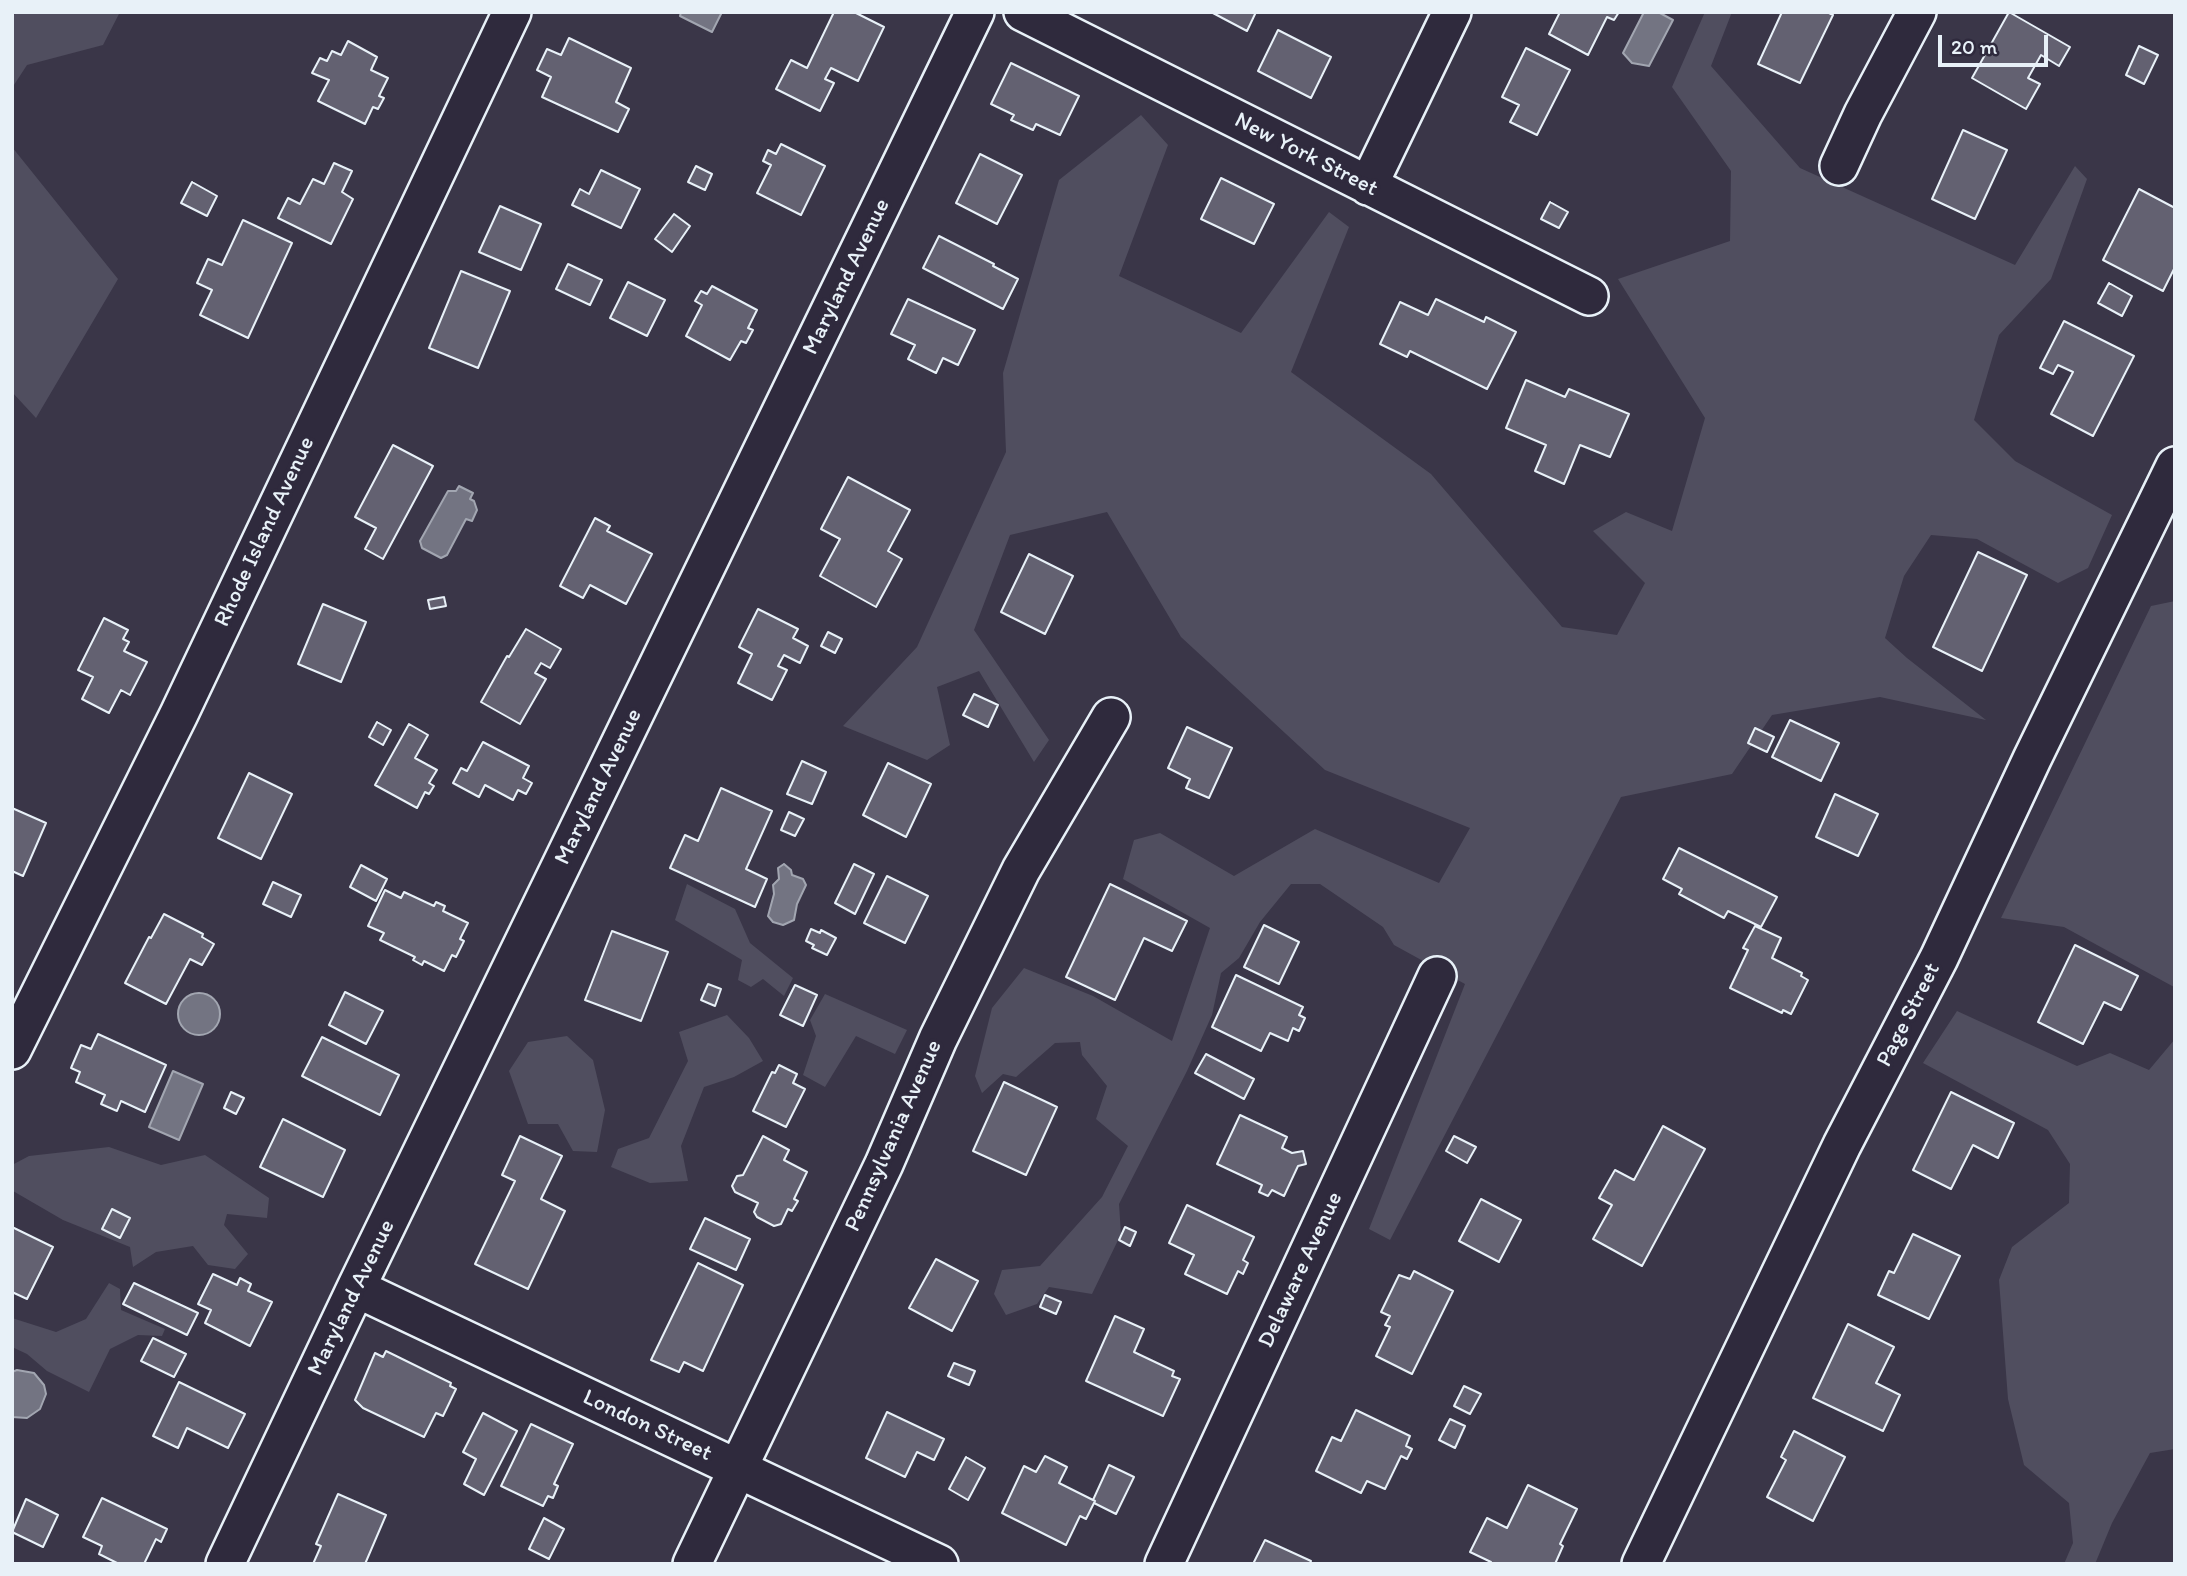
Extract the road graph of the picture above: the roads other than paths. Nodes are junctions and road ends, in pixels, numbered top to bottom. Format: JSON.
{"nodes":[{"id":1,"x":512,"y":12,"type":"edge"},
{"id":2,"x":975,"y":12,"type":"edge"},
{"id":3,"x":1023,"y":12,"type":"edge"},
{"id":4,"x":1452,"y":12,"type":"edge"},
{"id":5,"x":1917,"y":12,"type":"edge"},
{"id":6,"x":1839,"y":166,"type":"dead end"},
{"id":7,"x":1368,"y":186,"type":"junction"},
{"id":8,"x":1589,"y":296,"type":"dead end"},
{"id":9,"x":2175,"y":466,"type":"edge"},
{"id":10,"x":1111,"y":717,"type":"dead end"},
{"id":11,"x":1437,"y":975,"type":"dead end"},
{"id":12,"x":12,"y":1049,"type":"edge"},
{"id":13,"x":356,"y":1289,"type":"junction"},
{"id":14,"x":736,"y":1469,"type":"junction"},
{"id":15,"x":225,"y":1564,"type":"edge"},
{"id":16,"x":692,"y":1564,"type":"edge"},
{"id":17,"x":939,"y":1564,"type":"edge"},
{"id":18,"x":1164,"y":1564,"type":"edge"},
{"id":19,"x":1641,"y":1564,"type":"edge"}],
"edges":[{"from":1,"to":12,"type":"street","name":"Rhode Island Avenue"},
{"from":2,"to":13,"type":"street","name":"Maryland Avenue"},
{"from":3,"to":7,"type":"street","name":"New York Street"},
{"from":4,"to":7,"type":"street"},
{"from":5,"to":6,"type":"street"},
{"from":7,"to":8,"type":"street","name":"New York Street"},
{"from":9,"to":19,"type":"street","name":"Page Street"},
{"from":10,"to":14,"type":"street","name":"Pennsylvania Avenue"},
{"from":11,"to":18,"type":"street","name":"Delaware Avenue"},
{"from":13,"to":14,"type":"street","name":"London Street"},
{"from":13,"to":15,"type":"street","name":"Maryland Avenue"},
{"from":14,"to":16,"type":"street","name":"Pennsylvania Avenue"},
{"from":14,"to":17,"type":"street","name":"London Street"}]}
